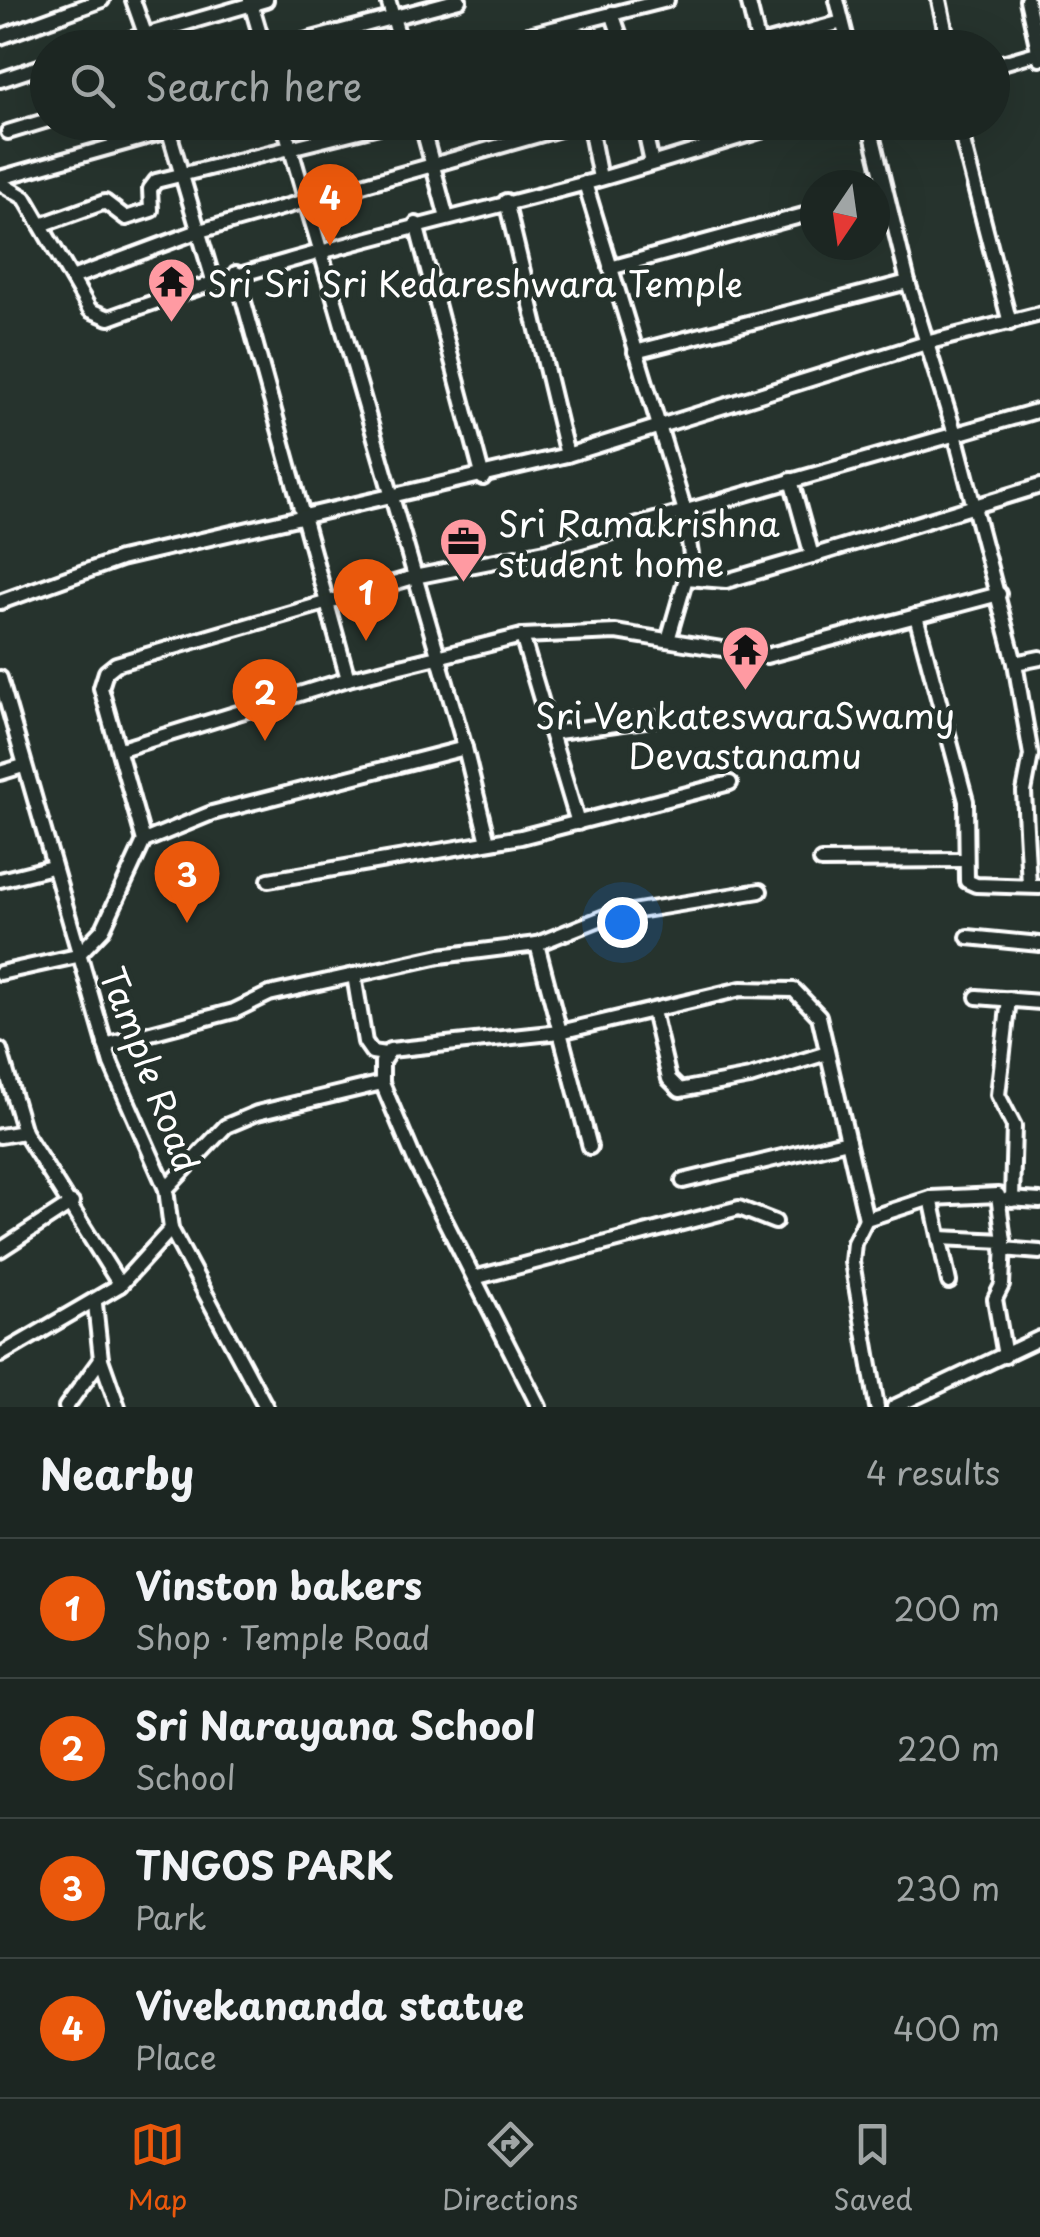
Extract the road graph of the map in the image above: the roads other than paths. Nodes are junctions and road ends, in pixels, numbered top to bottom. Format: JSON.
{"nodes":[{"id":1,"x":102,"y":0,"type":"edge"},
{"id":2,"x":133,"y":0,"type":"edge"},
{"id":3,"x":266,"y":0,"type":"edge"},
{"id":4,"x":388,"y":0,"type":"edge"},
{"id":5,"x":459,"y":0,"type":"edge"},
{"id":6,"x":667,"y":0,"type":"edge"},
{"id":7,"x":748,"y":0,"type":"edge"},
{"id":8,"x":837,"y":0,"type":"edge"},
{"id":9,"x":938,"y":0,"type":"edge"},
{"id":10,"x":1028,"y":0,"type":"edge"},
{"id":11,"x":250,"y":2,"type":"edge"},
{"id":12,"x":612,"y":13,"type":"junction"},
{"id":13,"x":392,"y":16,"type":"junction"},
{"id":14,"x":842,"y":22,"type":"junction"},
{"id":15,"x":565,"y":27,"type":"junction"},
{"id":16,"x":145,"y":30,"type":"edge"},
{"id":17,"x":153,"y":30,"type":"edge"},
{"id":18,"x":259,"y":30,"type":"edge"},
{"id":19,"x":342,"y":30,"type":"edge"},
{"id":20,"x":396,"y":30,"type":"edge"},
{"id":21,"x":552,"y":30,"type":"edge"},
{"id":22,"x":566,"y":30,"type":"edge"},
{"id":23,"x":618,"y":30,"type":"edge"},
{"id":24,"x":751,"y":30,"type":"edge"},
{"id":25,"x":812,"y":30,"type":"edge"},
{"id":26,"x":844,"y":30,"type":"edge"},
{"id":27,"x":945,"y":30,"type":"edge"},
{"id":28,"x":0,"y":38,"type":"edge"},
{"id":29,"x":1040,"y":54,"type":"edge"},
{"id":30,"x":1010,"y":62,"type":"edge"},
{"id":31,"x":30,"y":70,"type":"edge"},
{"id":32,"x":0,"y":80,"type":"edge"},
{"id":33,"x":30,"y":125,"type":"edge"},
{"id":34,"x":8,"y":132,"type":"dead end"},
{"id":35,"x":128,"y":140,"type":"edge"},
{"id":36,"x":171,"y":140,"type":"edge"},
{"id":37,"x":287,"y":140,"type":"edge"},
{"id":38,"x":322,"y":140,"type":"edge"},
{"id":39,"x":426,"y":140,"type":"edge"},
{"id":40,"x":522,"y":140,"type":"edge"},
{"id":41,"x":591,"y":140,"type":"edge"},
{"id":42,"x":647,"y":140,"type":"edge"},
{"id":43,"x":729,"y":140,"type":"edge"},
{"id":44,"x":871,"y":140,"type":"edge"},
{"id":45,"x":963,"y":140,"type":"edge"},
{"id":46,"x":289,"y":148,"type":"junction"},
{"id":47,"x":652,"y":163,"type":"junction"},
{"id":48,"x":432,"y":165,"type":"junction"},
{"id":49,"x":876,"y":170,"type":"edge"},
{"id":50,"x":180,"y":175,"type":"junction"},
{"id":51,"x":600,"y":178,"type":"junction"},
{"id":52,"x":0,"y":181,"type":"edge"},
{"id":53,"x":585,"y":183,"type":"junction"},
{"id":54,"x":303,"y":201,"type":"junction"},
{"id":55,"x":506,"y":202,"type":"junction"},
{"id":56,"x":800,"y":216,"type":"edge"},
{"id":57,"x":447,"y":218,"type":"junction"},
{"id":58,"x":416,"y":224,"type":"junction"},
{"id":59,"x":890,"y":224,"type":"edge"},
{"id":60,"x":41,"y":225,"type":"junction"},
{"id":61,"x":196,"y":232,"type":"junction"},
{"id":62,"x":320,"y":249,"type":"junction"},
{"id":63,"x":610,"y":268,"type":"junction"},
{"id":64,"x":236,"y":273,"type":"junction"},
{"id":65,"x":72,"y":278,"type":"junction"},
{"id":66,"x":212,"y":280,"type":"junction"},
{"id":67,"x":908,"y":282,"type":"junction"},
{"id":68,"x":1040,"y":314,"type":"edge"},
{"id":69,"x":1010,"y":323,"type":"junction"},
{"id":70,"x":926,"y":343,"type":"junction"},
{"id":71,"x":635,"y":352,"type":"junction"},
{"id":72,"x":1040,"y":411,"type":"edge"},
{"id":73,"x":656,"y":427,"type":"junction"},
{"id":74,"x":955,"y":434,"type":"junction"},
{"id":75,"x":566,"y":456,"type":"junction"},
{"id":76,"x":482,"y":478,"type":"junction"},
{"id":77,"x":791,"y":480,"type":"junction"},
{"id":78,"x":1040,"y":486,"type":"edge"},
{"id":79,"x":390,"y":498,"type":"junction"},
{"id":80,"x":975,"y":506,"type":"junction"},
{"id":81,"x":684,"y":508,"type":"junction"},
{"id":82,"x":301,"y":516,"type":"junction"},
{"id":83,"x":812,"y":556,"type":"junction"},
{"id":84,"x":414,"y":577,"type":"junction"},
{"id":85,"x":686,"y":578,"type":"junction"},
{"id":86,"x":999,"y":594,"type":"junction"},
{"id":87,"x":0,"y":602,"type":"edge"},
{"id":88,"x":326,"y":603,"type":"junction"},
{"id":89,"x":916,"y":616,"type":"junction"},
{"id":90,"x":522,"y":636,"type":"junction"},
{"id":91,"x":668,"y":640,"type":"junction"},
{"id":92,"x":438,"y":655,"type":"junction"},
{"id":93,"x":1040,"y":658,"type":"edge"},
{"id":94,"x":1016,"y":664,"type":"junction"},
{"id":95,"x":0,"y":678,"type":"edge"},
{"id":96,"x":348,"y":679,"type":"junction"},
{"id":97,"x":659,"y":718,"type":"dead end"},
{"id":98,"x":551,"y":733,"type":"junction"},
{"id":99,"x":464,"y":748,"type":"junction"},
{"id":100,"x":121,"y":749,"type":"junction"},
{"id":101,"x":1035,"y":754,"type":"edge"},
{"id":102,"x":24,"y":766,"type":"junction"},
{"id":103,"x":0,"y":773,"type":"edge"},
{"id":104,"x":1034,"y":781,"type":"edge"},
{"id":105,"x":730,"y":783,"type":"dead end"},
{"id":106,"x":578,"y":823,"type":"junction"},
{"id":107,"x":144,"y":841,"type":"junction"},
{"id":108,"x":488,"y":842,"type":"junction"},
{"id":109,"x":966,"y":860,"type":"junction"},
{"id":110,"x":821,"y":861,"type":"dead end"},
{"id":111,"x":52,"y":867,"type":"junction"},
{"id":112,"x":0,"y":880,"type":"edge"},
{"id":113,"x":269,"y":880,"type":"dead end"},
{"id":114,"x":1034,"y":886,"type":"edge"},
{"id":115,"x":760,"y":892,"type":"dead end"},
{"id":116,"x":968,"y":937,"type":"dead end"},
{"id":117,"x":538,"y":944,"type":"junction"},
{"id":118,"x":1040,"y":944,"type":"edge"},
{"id":119,"x":77,"y":956,"type":"junction"},
{"id":120,"x":0,"y":973,"type":"edge"},
{"id":121,"x":354,"y":974,"type":"junction"},
{"id":122,"x":976,"y":997,"type":"dead end"},
{"id":123,"x":1009,"y":1000,"type":"junction"},
{"id":124,"x":1040,"y":1002,"type":"edge"},
{"id":125,"x":653,"y":1011,"type":"junction"},
{"id":126,"x":560,"y":1032,"type":"junction"},
{"id":127,"x":105,"y":1046,"type":"junction"},
{"id":128,"x":0,"y":1050,"type":"edge"},
{"id":129,"x":827,"y":1053,"type":"junction"},
{"id":130,"x":385,"y":1054,"type":"junction"},
{"id":131,"x":382,"y":1084,"type":"junction"},
{"id":132,"x":24,"y":1132,"type":"junction"},
{"id":133,"x":0,"y":1136,"type":"edge"},
{"id":134,"x":848,"y":1141,"type":"junction"},
{"id":135,"x":590,"y":1147,"type":"dead end"},
{"id":136,"x":683,"y":1180,"type":"dead end"},
{"id":137,"x":166,"y":1189,"type":"junction"},
{"id":138,"x":931,"y":1198,"type":"junction"},
{"id":139,"x":1006,"y":1199,"type":"junction"},
{"id":140,"x":1040,"y":1201,"type":"edge"},
{"id":141,"x":72,"y":1203,"type":"junction"},
{"id":142,"x":866,"y":1219,"type":"junction"},
{"id":143,"x":776,"y":1222,"type":"dead end"},
{"id":144,"x":171,"y":1228,"type":"junction"},
{"id":145,"x":940,"y":1238,"type":"junction"},
{"id":146,"x":1003,"y":1245,"type":"junction"},
{"id":147,"x":0,"y":1250,"type":"edge"},
{"id":148,"x":1040,"y":1252,"type":"edge"},
{"id":149,"x":474,"y":1278,"type":"junction"},
{"id":150,"x":950,"y":1282,"type":"dead end"},
{"id":151,"x":120,"y":1286,"type":"junction"},
{"id":152,"x":95,"y":1304,"type":"junction"},
{"id":153,"x":1040,"y":1338,"type":"edge"},
{"id":154,"x":0,"y":1356,"type":"edge"},
{"id":155,"x":1005,"y":1356,"type":"junction"},
{"id":156,"x":101,"y":1359,"type":"junction"},
{"id":157,"x":66,"y":1407,"type":"edge"},
{"id":158,"x":118,"y":1407,"type":"edge"},
{"id":159,"x":266,"y":1407,"type":"edge"},
{"id":160,"x":539,"y":1407,"type":"edge"},
{"id":161,"x":877,"y":1407,"type":"edge"},
{"id":162,"x":894,"y":1407,"type":"edge"}],
"edges":[{"from":1,"to":28,"type":"street"},
{"from":2,"to":16,"type":"street"},
{"from":3,"to":11,"type":"street"},
{"from":4,"to":13,"type":"street"},
{"from":5,"to":13,"type":"street"},
{"from":6,"to":12,"type":"street"},
{"from":7,"to":24,"type":"street"},
{"from":8,"to":14,"type":"street"},
{"from":9,"to":27,"type":"street"},
{"from":10,"to":29,"type":"street"},
{"from":11,"to":17,"type":"street"},
{"from":11,"to":18,"type":"street"},
{"from":12,"to":15,"type":"street"},
{"from":12,"to":23,"type":"street"},
{"from":13,"to":19,"type":"street"},
{"from":13,"to":20,"type":"street"},
{"from":14,"to":25,"type":"street"},
{"from":14,"to":26,"type":"street"},
{"from":15,"to":21,"type":"street"},
{"from":15,"to":22,"type":"street"},
{"from":29,"to":30,"type":"street"},
{"from":31,"to":32,"type":"street"},
{"from":33,"to":34,"type":"street"},
{"from":35,"to":52,"type":"street"},
{"from":36,"to":50,"type":"street"},
{"from":37,"to":46,"type":"street"},
{"from":38,"to":46,"type":"street"},
{"from":39,"to":48,"type":"street"},
{"from":40,"to":48,"type":"street"},
{"from":41,"to":51,"type":"street"},
{"from":42,"to":47,"type":"street"},
{"from":43,"to":47,"type":"street"},
{"from":44,"to":49,"type":"street"},
{"from":45,"to":69,"type":"street"},
{"from":46,"to":50,"type":"street"},
{"from":46,"to":54,"type":"street"},
{"from":47,"to":51,"type":"street"},
{"from":48,"to":54,"type":"street"},
{"from":48,"to":57,"type":"street"},
{"from":50,"to":60,"type":"street"},
{"from":50,"to":61,"type":"street"},
{"from":51,"to":53,"type":"street"},
{"from":52,"to":60,"type":"street"},
{"from":53,"to":55,"type":"street"},
{"from":53,"to":63,"type":"street"},
{"from":54,"to":61,"type":"street"},
{"from":54,"to":62,"type":"street"},
{"from":55,"to":57,"type":"street"},
{"from":55,"to":75,"type":"street"},
{"from":56,"to":63,"type":"street"},
{"from":57,"to":58,"type":"street"},
{"from":58,"to":62,"type":"street"},
{"from":58,"to":76,"type":"street"},
{"from":59,"to":67,"type":"street"},
{"from":60,"to":65,"type":"street"},
{"from":61,"to":65,"type":"street"},
{"from":61,"to":66,"type":"street"},
{"from":62,"to":64,"type":"street"},
{"from":62,"to":79,"type":"street"},
{"from":63,"to":71,"type":"street"},
{"from":64,"to":66,"type":"street"},
{"from":64,"to":82,"type":"street"},
{"from":65,"to":66,"type":"street"},
{"from":67,"to":70,"type":"street"},
{"from":67,"to":71,"type":"street"},
{"from":68,"to":69,"type":"street"},
{"from":69,"to":70,"type":"street"},
{"from":70,"to":73,"type":"street"},
{"from":70,"to":74,"type":"street"},
{"from":71,"to":73,"type":"street"},
{"from":72,"to":74,"type":"street"},
{"from":73,"to":75,"type":"street"},
{"from":73,"to":81,"type":"street"},
{"from":74,"to":77,"type":"street"},
{"from":74,"to":80,"type":"street"},
{"from":75,"to":76,"type":"street"},
{"from":76,"to":79,"type":"street"},
{"from":77,"to":81,"type":"street"},
{"from":77,"to":83,"type":"street"},
{"from":78,"to":80,"type":"street"},
{"from":79,"to":82,"type":"street"},
{"from":79,"to":84,"type":"street"},
{"from":80,"to":83,"type":"street"},
{"from":80,"to":86,"type":"street"},
{"from":81,"to":84,"type":"street"},
{"from":81,"to":85,"type":"street"},
{"from":82,"to":87,"type":"street"},
{"from":82,"to":88,"type":"street"},
{"from":83,"to":85,"type":"street"},
{"from":84,"to":88,"type":"street"},
{"from":84,"to":92,"type":"street"},
{"from":85,"to":91,"type":"street"},
{"from":86,"to":89,"type":"street"},
{"from":86,"to":94,"type":"street"},
{"from":88,"to":96,"type":"street"},
{"from":88,"to":100,"type":"street"},
{"from":89,"to":91,"type":"street"},
{"from":89,"to":109,"type":"street"},
{"from":90,"to":91,"type":"street"},
{"from":90,"to":92,"type":"street"},
{"from":90,"to":98,"type":"street"},
{"from":92,"to":96,"type":"street"},
{"from":92,"to":99,"type":"street"},
{"from":93,"to":94,"type":"street"},
{"from":94,"to":101,"type":"street"},
{"from":95,"to":102,"type":"street","name":"Tample Road"},
{"from":96,"to":100,"type":"street"},
{"from":97,"to":98,"type":"street"},
{"from":98,"to":106,"type":"street"},
{"from":99,"to":107,"type":"street"},
{"from":99,"to":108,"type":"street"},
{"from":100,"to":107,"type":"street"},
{"from":101,"to":104,"type":"street"},
{"from":102,"to":103,"type":"street"},
{"from":102,"to":111,"type":"street","name":"Tample Road"},
{"from":104,"to":114,"type":"street"},
{"from":105,"to":106,"type":"street"},
{"from":106,"to":108,"type":"street"},
{"from":107,"to":119,"type":"street"},
{"from":108,"to":113,"type":"street"},
{"from":109,"to":110,"type":"street"},
{"from":109,"to":114,"type":"street"},
{"from":111,"to":112,"type":"street"},
{"from":111,"to":119,"type":"street","name":"Tample Road"},
{"from":115,"to":117,"type":"street"},
{"from":116,"to":118,"type":"street"},
{"from":117,"to":121,"type":"street"},
{"from":117,"to":126,"type":"street"},
{"from":119,"to":120,"type":"street"},
{"from":119,"to":127,"type":"street","name":"Tample Road"},
{"from":121,"to":127,"type":"street"},
{"from":121,"to":130,"type":"street"},
{"from":122,"to":123,"type":"street"},
{"from":123,"to":124,"type":"street"},
{"from":123,"to":139,"type":"street"},
{"from":125,"to":126,"type":"street"},
{"from":125,"to":129,"type":"street"},
{"from":125,"to":129,"type":"street"},
{"from":126,"to":130,"type":"street"},
{"from":126,"to":135,"type":"street"},
{"from":127,"to":137,"type":"street","name":"Tample Road"},
{"from":128,"to":132,"type":"street"},
{"from":129,"to":134,"type":"street"},
{"from":130,"to":131,"type":"street"},
{"from":131,"to":137,"type":"street"},
{"from":131,"to":149,"type":"street"},
{"from":132,"to":133,"type":"street"},
{"from":132,"to":141,"type":"street"},
{"from":134,"to":136,"type":"street"},
{"from":134,"to":142,"type":"street"},
{"from":137,"to":144,"type":"street","name":"Tample Road"},
{"from":138,"to":139,"type":"street"},
{"from":138,"to":142,"type":"street"},
{"from":138,"to":145,"type":"street"},
{"from":139,"to":140,"type":"street"},
{"from":139,"to":146,"type":"street"},
{"from":141,"to":147,"type":"street"},
{"from":141,"to":151,"type":"street"},
{"from":142,"to":161,"type":"street"},
{"from":143,"to":149,"type":"street"},
{"from":144,"to":151,"type":"street"},
{"from":144,"to":159,"type":"street","name":"Tample Road"},
{"from":145,"to":146,"type":"street"},
{"from":145,"to":150,"type":"street"},
{"from":146,"to":148,"type":"street"},
{"from":146,"to":155,"type":"street"},
{"from":149,"to":160,"type":"street"},
{"from":151,"to":152,"type":"street"},
{"from":152,"to":154,"type":"street"},
{"from":152,"to":156,"type":"street"},
{"from":153,"to":155,"type":"street"},
{"from":155,"to":162,"type":"street"},
{"from":156,"to":157,"type":"street"},
{"from":156,"to":158,"type":"street"}]}
